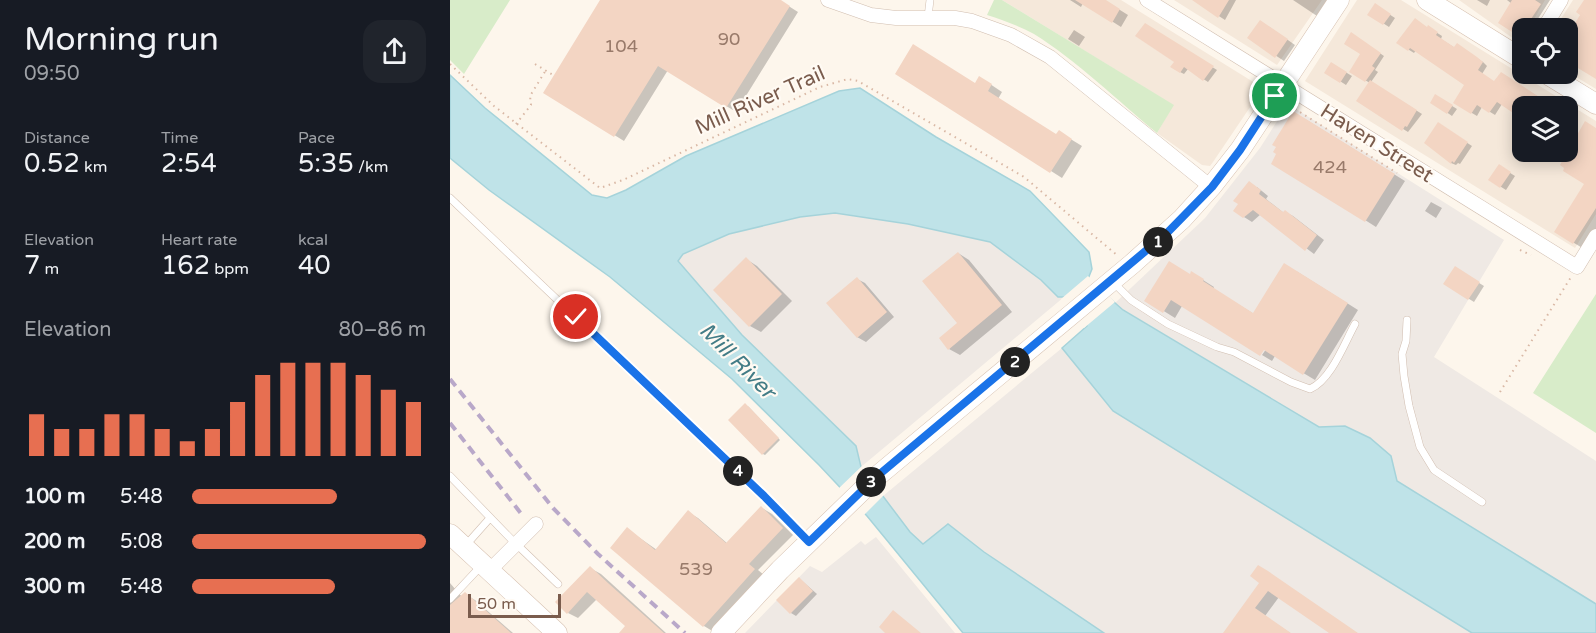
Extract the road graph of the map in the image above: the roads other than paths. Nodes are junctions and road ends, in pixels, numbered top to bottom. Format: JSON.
{"nodes":[{"id":1,"x":828,"y":0,"type":"edge"},
{"id":2,"x":930,"y":0,"type":"edge"},
{"id":3,"x":1147,"y":0,"type":"edge"},
{"id":4,"x":1339,"y":0,"type":"edge"},
{"id":5,"x":1427,"y":0,"type":"edge"},
{"id":6,"x":1562,"y":0,"type":"edge"},
{"id":7,"x":928,"y":17,"type":"junction"},
{"id":8,"x":1550,"y":18,"type":"edge"},
{"id":9,"x":1512,"y":52,"type":"edge"},
{"id":10,"x":1283,"y":84,"type":"junction"},
{"id":11,"x":1563,"y":84,"type":"edge"},
{"id":12,"x":1596,"y":104,"type":"edge"},
{"id":13,"x":1212,"y":187,"type":"junction"},
{"id":14,"x":450,"y":198,"type":"edge"},
{"id":15,"x":1596,"y":236,"type":"edge"},
{"id":16,"x":1107,"y":285,"type":"junction"},
{"id":17,"x":1407,"y":320,"type":"dead end"},
{"id":18,"x":1355,"y":324,"type":"dead end"},
{"id":19,"x":450,"y":476,"type":"edge"},
{"id":20,"x":1482,"y":502,"type":"dead end"},
{"id":21,"x":490,"y":518,"type":"junction"},
{"id":22,"x":536,"y":524,"type":"dead end"},
{"id":23,"x":457,"y":541,"type":"edge"},
{"id":24,"x":809,"y":542,"type":"junction"},
{"id":25,"x":516,"y":544,"type":"junction"},
{"id":26,"x":486,"y":568,"type":"junction"},
{"id":27,"x":558,"y":584,"type":"dead end"},
{"id":28,"x":450,"y":599,"type":"edge"},
{"id":29,"x":557,"y":633,"type":"edge"},
{"id":30,"x":721,"y":633,"type":"edge"}],
"edges":[{"from":1,"to":7,"type":"street"},
{"from":2,"to":7,"type":"lane"},
{"from":3,"to":10,"type":"street","name":"Haven Street"},
{"from":4,"to":10,"type":"main road"},
{"from":5,"to":9,"type":"main road"},
{"from":6,"to":8,"type":"street"},
{"from":7,"to":13,"type":"street"},
{"from":10,"to":13,"type":"main road"},
{"from":10,"to":15,"type":"street","name":"Haven Street"},
{"from":11,"to":12,"type":"main road"},
{"from":13,"to":16,"type":"main road"},
{"from":14,"to":24,"type":"lane"},
{"from":16,"to":18,"type":"lane"},
{"from":16,"to":24,"type":"main road"},
{"from":17,"to":20,"type":"lane"},
{"from":19,"to":21,"type":"lane"},
{"from":21,"to":23,"type":"lane"},
{"from":21,"to":25,"type":"lane"},
{"from":22,"to":25,"type":"street"},
{"from":23,"to":26,"type":"main road"},
{"from":24,"to":30,"type":"main road"},
{"from":25,"to":26,"type":"street"},
{"from":25,"to":27,"type":"lane"},
{"from":26,"to":28,"type":"lane"},
{"from":26,"to":29,"type":"main road"}]}
